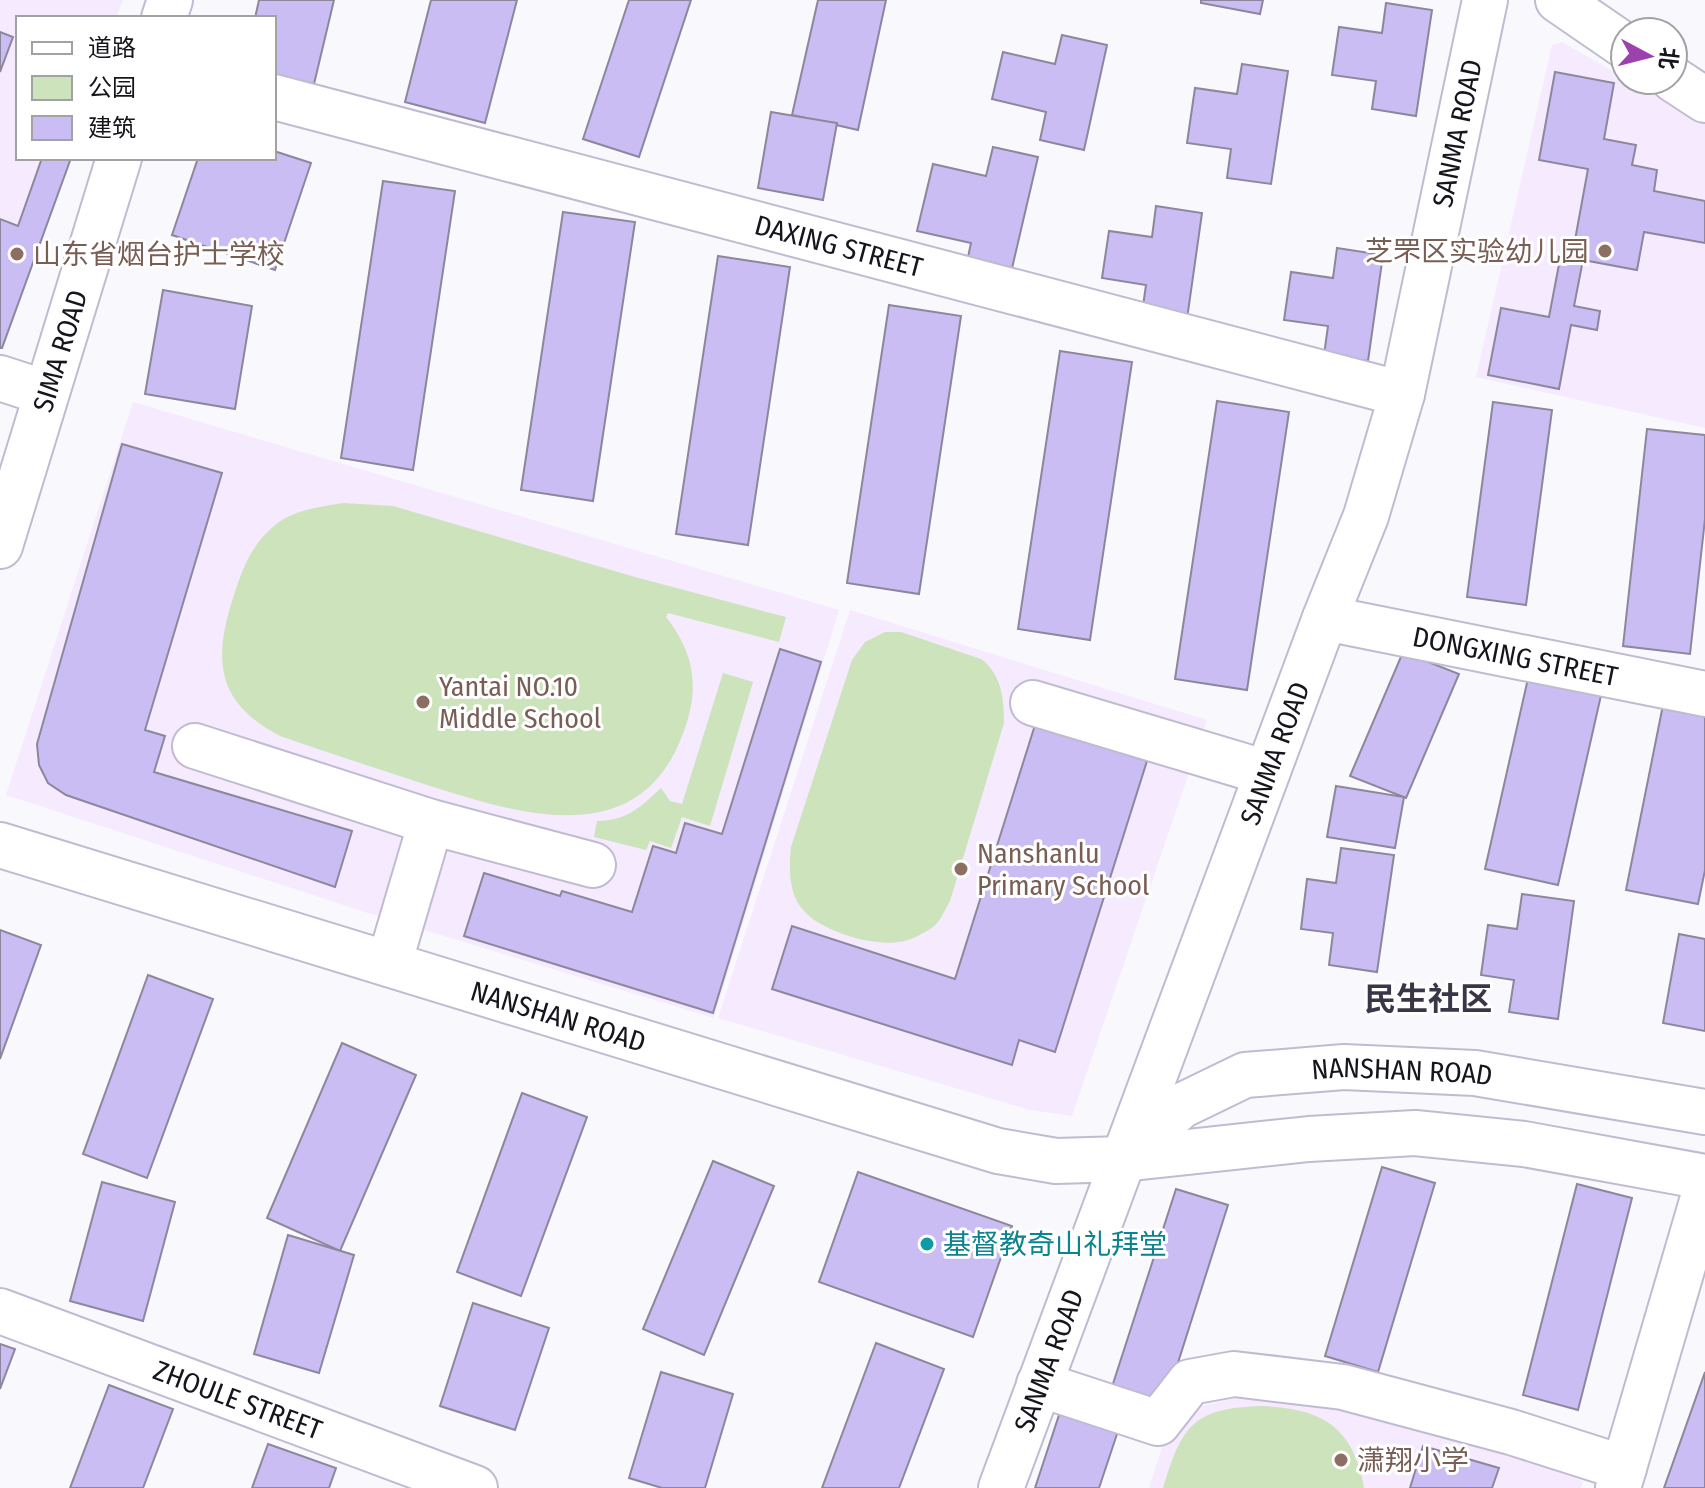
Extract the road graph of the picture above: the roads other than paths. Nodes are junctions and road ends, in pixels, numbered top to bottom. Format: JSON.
{"nodes":[{"id":1,"x":1485,"y":0,"type":"edge"},
{"id":2,"x":1558,"y":0,"type":"edge"},
{"id":3,"x":1609,"y":35,"type":"edge"},
{"id":4,"x":276,"y":98,"type":"edge"},
{"id":5,"x":118,"y":160,"type":"edge"},
{"id":6,"x":0,"y":378,"type":"edge"},
{"id":7,"x":46,"y":393,"type":"junction"},
{"id":8,"x":1402,"y":394,"type":"junction"},
{"id":9,"x":0,"y":546,"type":"edge"},
{"id":10,"x":1325,"y":618,"type":"junction"},
{"id":11,"x":1705,"y":694,"type":"edge"},
{"id":12,"x":1033,"y":703,"type":"dead end"},
{"id":13,"x":195,"y":746,"type":"dead end"},
{"id":14,"x":1267,"y":773,"type":"junction"},
{"id":15,"x":431,"y":822,"type":"junction"},
{"id":16,"x":0,"y":845,"type":"edge"},
{"id":17,"x":593,"y":865,"type":"dead end"},
{"id":18,"x":389,"y":964,"type":"junction"},
{"id":19,"x":1705,"y":1112,"type":"edge"},
{"id":20,"x":1123,"y":1159,"type":"junction"},
{"id":21,"x":1705,"y":1177,"type":"edge"},
{"id":22,"x":1705,"y":1191,"type":"edge"},
{"id":23,"x":0,"y":1311,"type":"edge"},
{"id":24,"x":1039,"y":1384,"type":"junction"},
{"id":25,"x":1621,"y":1478,"type":"edge"},
{"id":26,"x":475,"y":1488,"type":"edge"},
{"id":27,"x":1001,"y":1488,"type":"edge"}],
"edges":[{"from":1,"to":8,"type":"street","name":"SANMA ROAD"},
{"from":2,"to":3,"type":"street"},
{"from":4,"to":8,"type":"street","name":"DAXING STREET"},
{"from":5,"to":7,"type":"street","name":"SIMA ROAD"},
{"from":6,"to":7,"type":"street"},
{"from":7,"to":9,"type":"street","name":"SIMA ROAD"},
{"from":8,"to":10,"type":"street","name":"SANMA ROAD"},
{"from":10,"to":11,"type":"street","name":"DONGXING STREET"},
{"from":10,"to":14,"type":"street","name":"SANMA ROAD"},
{"from":12,"to":14,"type":"street"},
{"from":13,"to":15,"type":"street"},
{"from":14,"to":20,"type":"street","name":"SANMA ROAD"},
{"from":15,"to":17,"type":"street"},
{"from":15,"to":18,"type":"street"},
{"from":16,"to":18,"type":"street","name":"NANSHAN ROAD"},
{"from":18,"to":20,"type":"street","name":"NANSHAN ROAD"},
{"from":19,"to":20,"type":"street","name":"NANSHAN ROAD"},
{"from":20,"to":21,"type":"street","name":"NANSHAN ROAD"},
{"from":20,"to":24,"type":"street","name":"SANMA ROAD"},
{"from":22,"to":25,"type":"street"},
{"from":23,"to":26,"type":"street","name":"ZHOULE STREET"},
{"from":24,"to":25,"type":"street"},
{"from":24,"to":27,"type":"street","name":"SANMA ROAD"}]}
